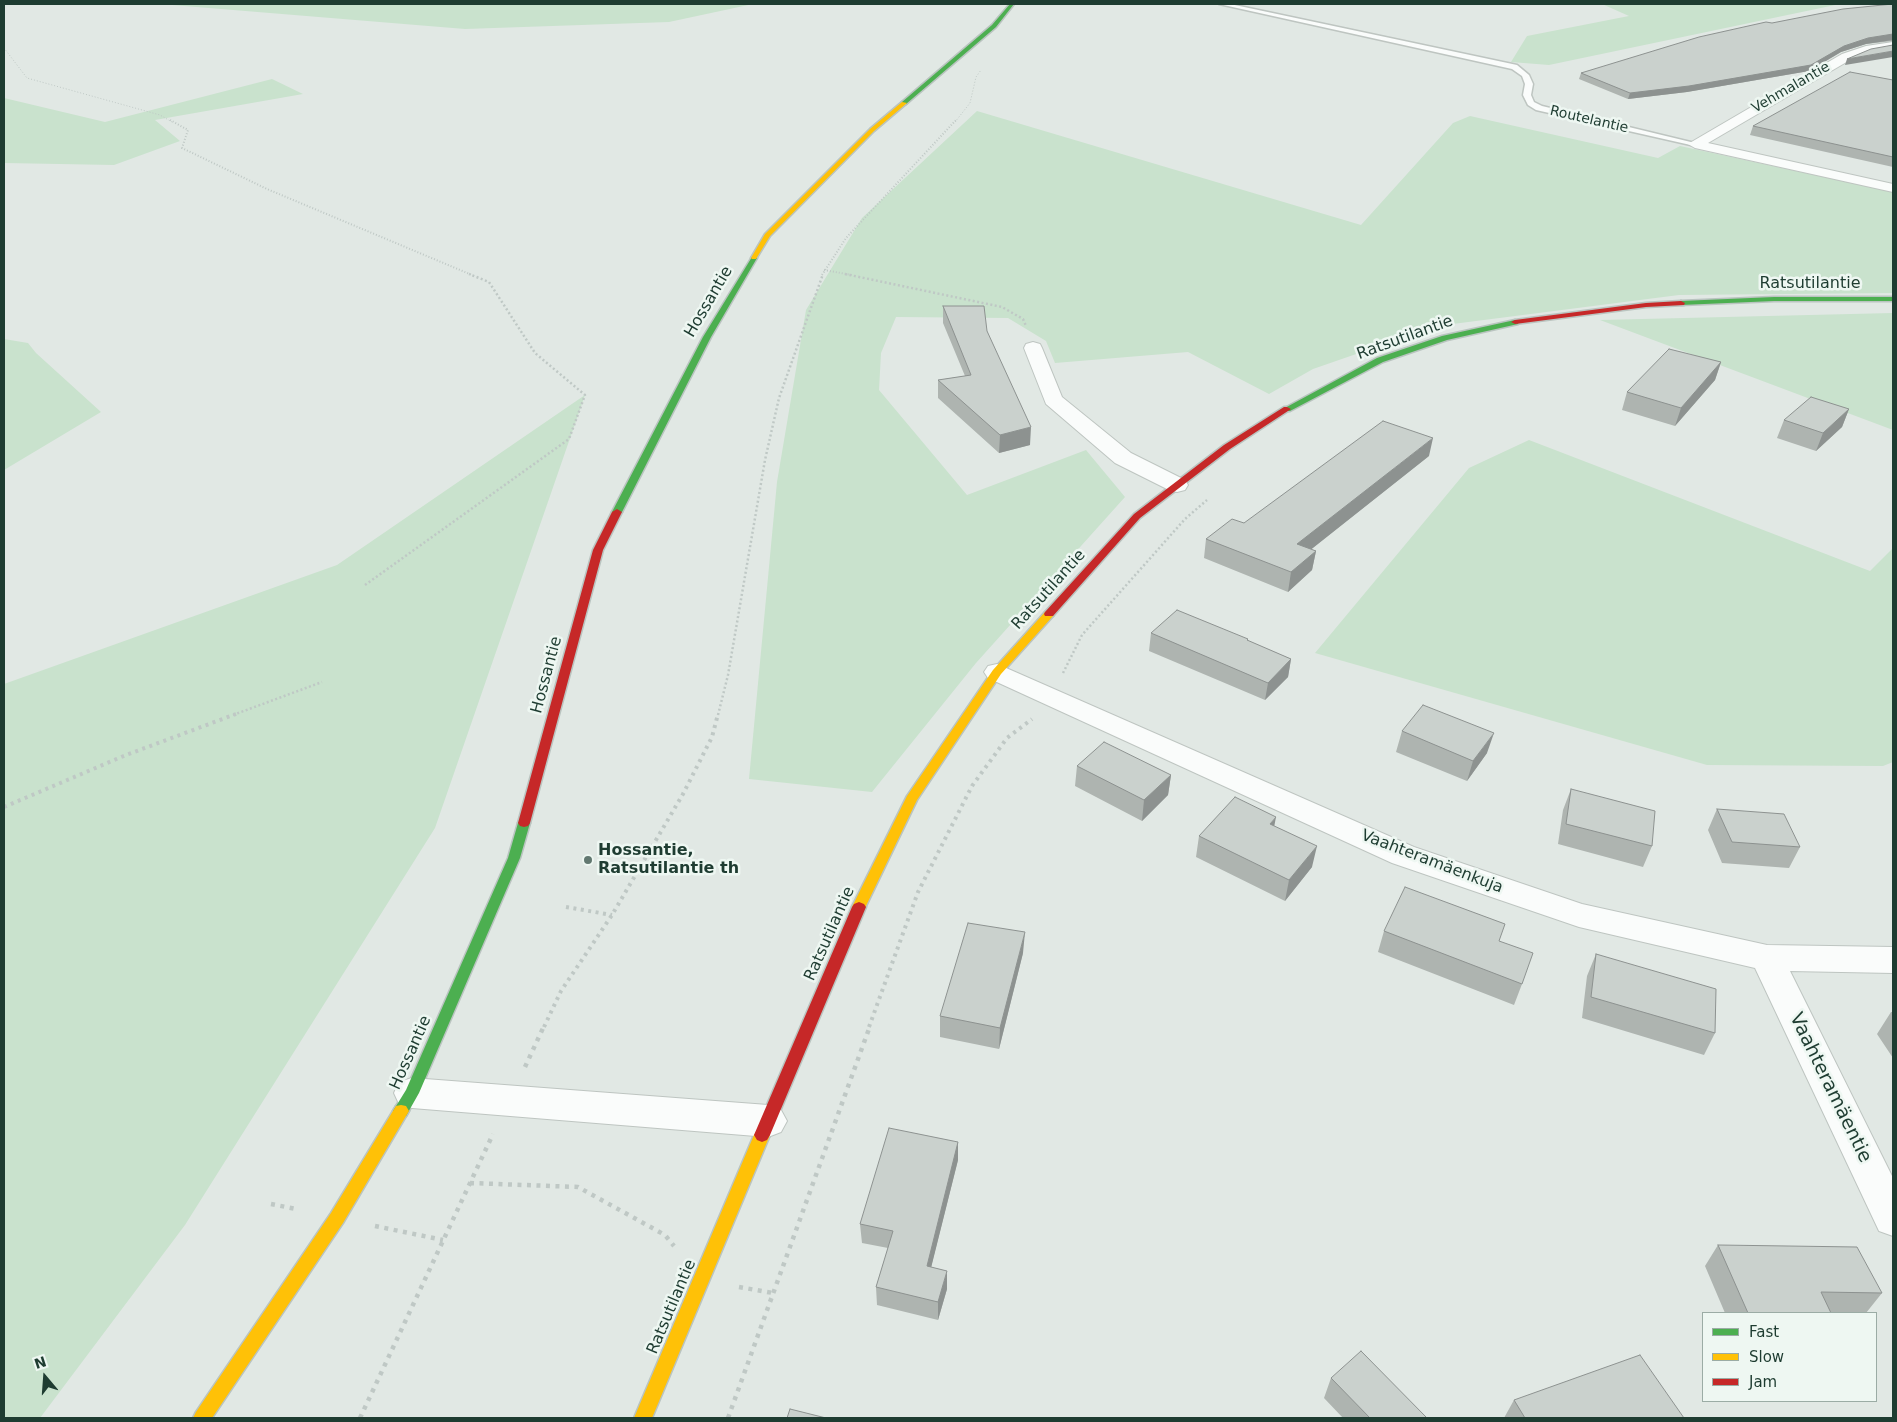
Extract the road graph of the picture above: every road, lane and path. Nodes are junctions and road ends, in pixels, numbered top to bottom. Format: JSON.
{"nodes":[{"id":1,"x":1012,"y":4,"type":"edge"},
{"id":2,"x":1222,"y":4,"type":"edge"},
{"id":3,"x":1893,"y":46,"type":"edge"},
{"id":4,"x":4,"y":48,"type":"edge"},
{"id":5,"x":984,"y":66,"type":"dead end"},
{"id":6,"x":1695,"y":144,"type":"junction"},
{"id":7,"x":1893,"y":188,"type":"edge"},
{"id":8,"x":824,"y":270,"type":"junction"},
{"id":9,"x":1893,"y":299,"type":"edge"},
{"id":10,"x":1033,"y":348,"type":"joint"},
{"id":11,"x":1177,"y":485,"type":"junction"},
{"id":12,"x":1215,"y":494,"type":"dead end"},
{"id":13,"x":365,"y":585,"type":"dead end"},
{"id":14,"x":997,"y":672,"type":"junction"},
{"id":15,"x":322,"y":682,"type":"dead end"},
{"id":16,"x":1050,"y":696,"type":"junction"},
{"id":17,"x":4,"y":807,"type":"edge"},
{"id":18,"x":566,"y":907,"type":"dead end"},
{"id":19,"x":612,"y":915,"type":"junction"},
{"id":20,"x":1767,"y":958,"type":"junction"},
{"id":21,"x":1893,"y":960,"type":"edge"},
{"id":22,"x":412,"y":1093,"type":"junction"},
{"id":23,"x":509,"y":1100,"type":"junction"},
{"id":24,"x":768,"y":1121,"type":"junction"},
{"id":25,"x":470,"y":1183,"type":"junction"},
{"id":26,"x":1893,"y":1218,"type":"edge"},
{"id":27,"x":701,"y":1280,"type":"junction"},
{"id":28,"x":773,"y":1292,"type":"junction"},
{"id":29,"x":202,"y":1418,"type":"edge"},
{"id":30,"x":360,"y":1418,"type":"edge"},
{"id":31,"x":644,"y":1418,"type":"edge"},
{"id":32,"x":728,"y":1418,"type":"edge"}],
"edges":[{"from":1,"to":22,"type":"main road","name":"Hossantie"},
{"from":2,"to":6,"type":"lane","name":"Routelantie"},
{"from":3,"to":6,"type":"street","name":"Vehmalantie"},
{"from":4,"to":13,"type":"path"},
{"from":5,"to":8,"type":"path"},
{"from":6,"to":7,"type":"street","name":"Routelantie"},
{"from":8,"to":10,"type":"path"},
{"from":8,"to":19,"type":"path"},
{"from":9,"to":11,"type":"main road","name":"Ratsutilantie"},
{"from":10,"to":11,"type":"street"},
{"from":11,"to":14,"type":"main road","name":"Ratsutilantie"},
{"from":12,"to":16,"type":"path"},
{"from":14,"to":16,"type":"street","name":"Vaahteramäenkuja"},
{"from":14,"to":24,"type":"main road","name":"Ratsutilantie"},
{"from":15,"to":17,"type":"path"},
{"from":16,"to":20,"type":"street","name":"Vaahteramäenkuja"},
{"from":16,"to":28,"type":"path"},
{"from":18,"to":19,"type":"path"},
{"from":19,"to":23,"type":"path"},
{"from":20,"to":21,"type":"street","name":"Vaahteramäenkuja"},
{"from":20,"to":26,"type":"street","name":"Vaahteramäentie"},
{"from":22,"to":23,"type":"street"},
{"from":22,"to":29,"type":"main road","name":"Hossantie"},
{"from":23,"to":24,"type":"street"},
{"from":23,"to":25,"type":"path"},
{"from":24,"to":27,"type":"main road","name":"Ratsutilantie"},
{"from":25,"to":27,"type":"path"},
{"from":25,"to":30,"type":"path"},
{"from":27,"to":28,"type":"path"},
{"from":27,"to":31,"type":"main road","name":"Ratsutilantie"},
{"from":28,"to":32,"type":"path"}]}
